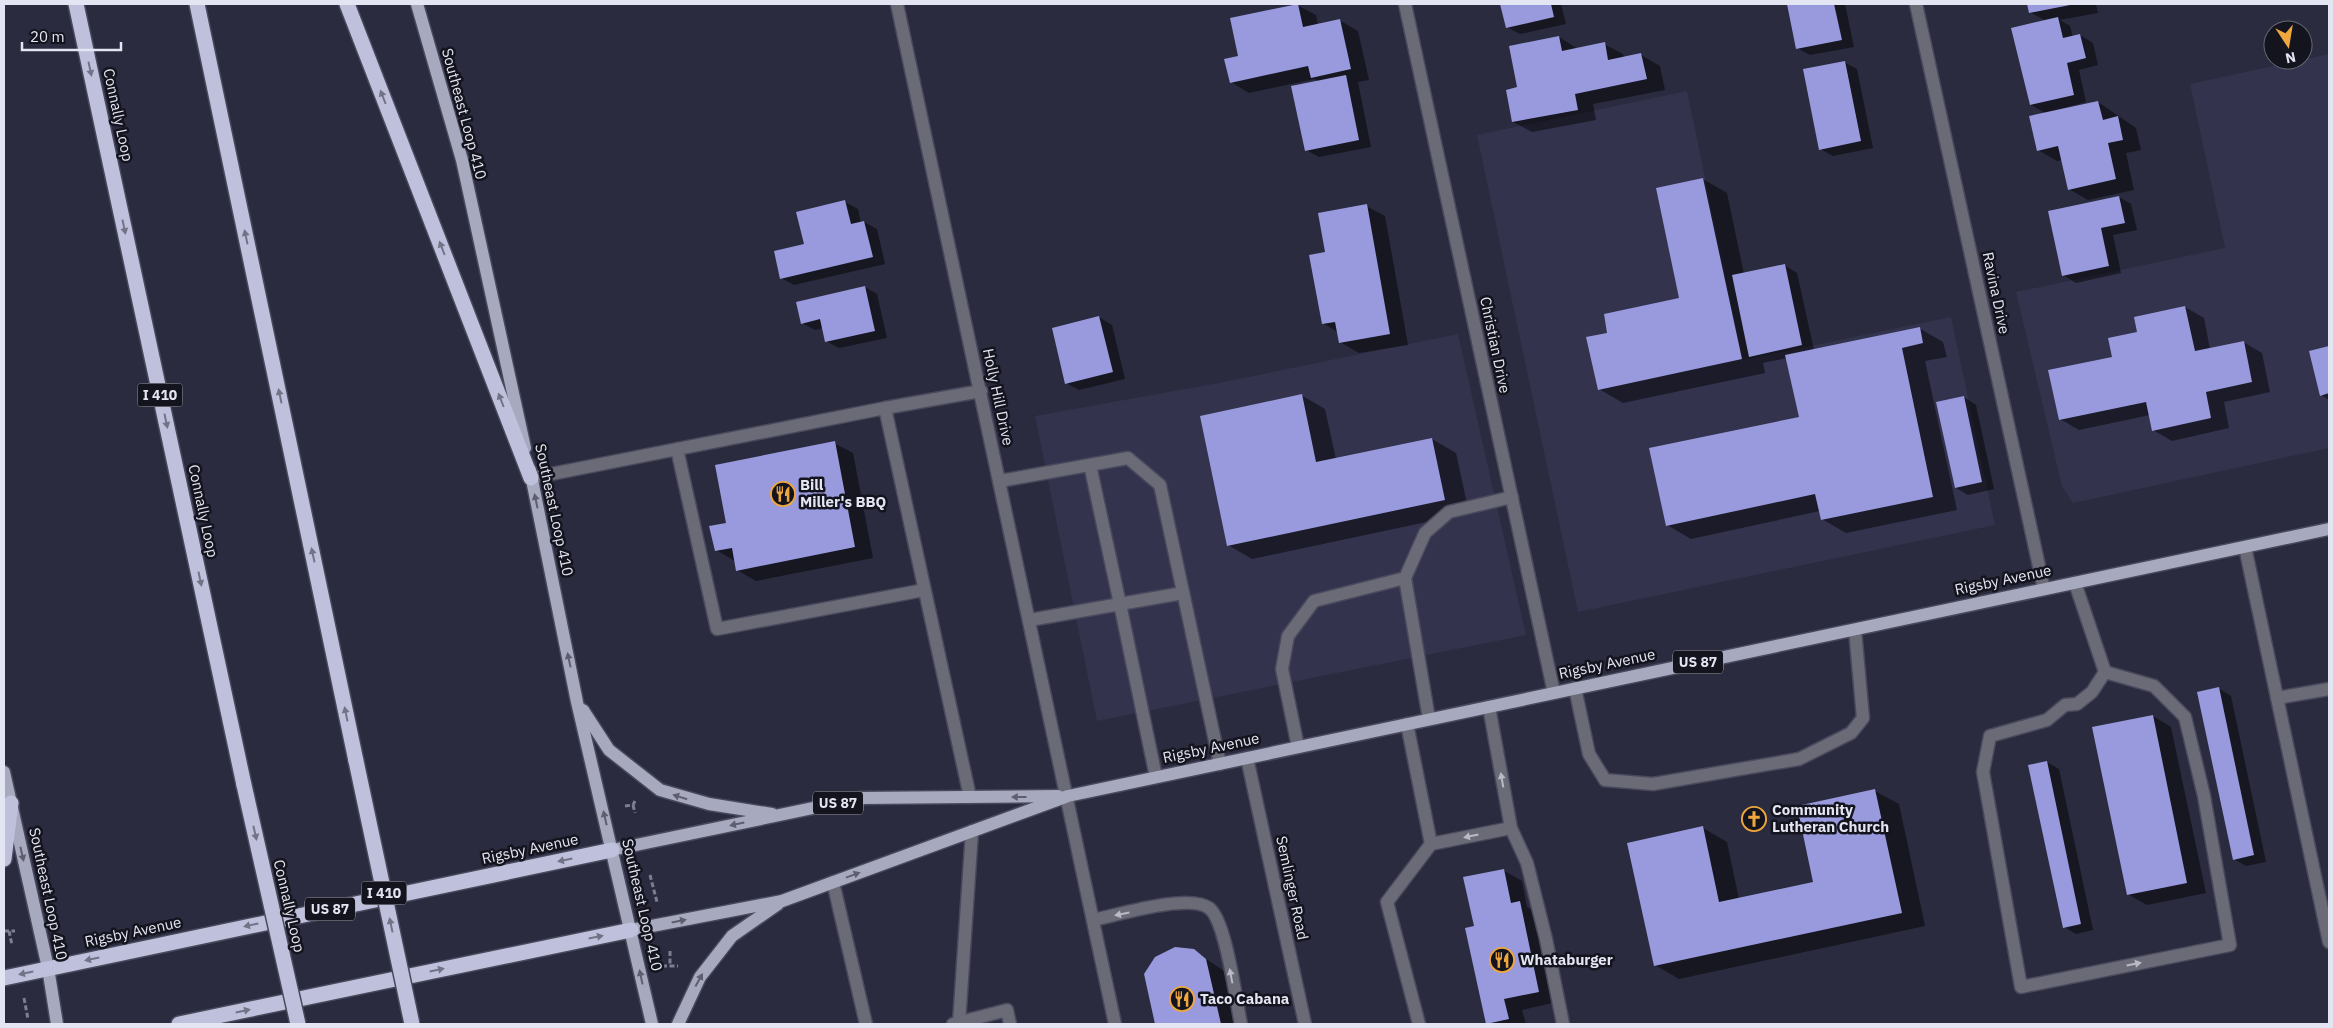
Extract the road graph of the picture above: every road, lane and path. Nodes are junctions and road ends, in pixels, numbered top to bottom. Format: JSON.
{"nodes":[{"id":1,"x":76,"y":4,"type":"edge"},
{"id":2,"x":197,"y":4,"type":"edge"},
{"id":3,"x":347,"y":4,"type":"edge"},
{"id":4,"x":417,"y":4,"type":"edge"},
{"id":5,"x":897,"y":4,"type":"edge"},
{"id":6,"x":1405,"y":4,"type":"edge"},
{"id":7,"x":1916,"y":4,"type":"edge"},
{"id":8,"x":980,"y":391,"type":"junction"},
{"id":9,"x":884,"y":408,"type":"junction"},
{"id":10,"x":677,"y":449,"type":"junction"},
{"id":11,"x":1090,"y":465,"type":"junction"},
{"id":12,"x":531,"y":478,"type":"junction"},
{"id":13,"x":1000,"y":481,"type":"junction"},
{"id":14,"x":1512,"y":497,"type":"junction"},
{"id":15,"x":2329,"y":529,"type":"edge"},
{"id":16,"x":2245,"y":546,"type":"junction"},
{"id":17,"x":1404,"y":578,"type":"junction"},
{"id":18,"x":2075,"y":583,"type":"junction"},
{"id":19,"x":2044,"y":589,"type":"junction"},
{"id":20,"x":924,"y":590,"type":"junction"},
{"id":21,"x":1183,"y":593,"type":"junction"},
{"id":22,"x":1120,"y":604,"type":"junction"},
{"id":23,"x":1030,"y":620,"type":"junction"},
{"id":24,"x":1854,"y":630,"type":"junction"},
{"id":25,"x":2106,"y":672,"type":"junction"},
{"id":26,"x":1575,"y":688,"type":"junction"},
{"id":27,"x":2329,"y":689,"type":"edge"},
{"id":28,"x":1554,"y":693,"type":"junction"},
{"id":29,"x":2277,"y":698,"type":"junction"},
{"id":30,"x":578,"y":702,"type":"junction"},
{"id":31,"x":1489,"y":707,"type":"junction"},
{"id":32,"x":1429,"y":719,"type":"junction"},
{"id":33,"x":1407,"y":724,"type":"junction"},
{"id":34,"x":1298,"y":747,"type":"junction"},
{"id":35,"x":1247,"y":758,"type":"junction"},
{"id":36,"x":1220,"y":764,"type":"junction"},
{"id":37,"x":4,"y":772,"type":"edge"},
{"id":38,"x":1156,"y":777,"type":"junction"},
{"id":39,"x":1068,"y":796,"type":"junction"},
{"id":40,"x":970,"y":797,"type":"junction"},
{"id":41,"x":11,"y":803,"type":"junction"},
{"id":42,"x":633,"y":805,"type":"dead end"},
{"id":43,"x":635,"y":813,"type":"dead end"},
{"id":44,"x":779,"y":815,"type":"junction"},
{"id":45,"x":1511,"y":828,"type":"junction"},
{"id":46,"x":972,"y":831,"type":"junction"},
{"id":47,"x":1431,"y":844,"type":"junction"},
{"id":48,"x":612,"y":850,"type":"junction"},
{"id":49,"x":4,"y":859,"type":"edge"},
{"id":50,"x":650,"y":875,"type":"dead end"},
{"id":51,"x":833,"y":882,"type":"junction"},
{"id":52,"x":782,"y":901,"type":"junction"},
{"id":53,"x":657,"y":903,"type":"dead end"},
{"id":54,"x":1093,"y":920,"type":"junction"},
{"id":55,"x":4,"y":930,"type":"edge"},
{"id":56,"x":632,"y":930,"type":"junction"},
{"id":57,"x":10,"y":931,"type":"junction"},
{"id":58,"x":18,"y":931,"type":"dead end"},
{"id":59,"x":2329,"y":942,"type":"edge"},
{"id":60,"x":12,"y":945,"type":"dead end"},
{"id":61,"x":670,"y":951,"type":"dead end"},
{"id":62,"x":659,"y":966,"type":"dead end"},
{"id":63,"x":670,"y":966,"type":"junction"},
{"id":64,"x":679,"y":966,"type":"dead end"},
{"id":65,"x":48,"y":968,"type":"junction"},
{"id":66,"x":4,"y":978,"type":"edge"},
{"id":67,"x":23,"y":995,"type":"dead end"},
{"id":68,"x":28,"y":1020,"type":"dead end"},
{"id":69,"x":956,"y":1023,"type":"edge"},
{"id":70,"x":57,"y":1024,"type":"edge"},
{"id":71,"x":178,"y":1024,"type":"edge"},
{"id":72,"x":298,"y":1024,"type":"edge"},
{"id":73,"x":412,"y":1024,"type":"edge"},
{"id":74,"x":652,"y":1024,"type":"edge"},
{"id":75,"x":678,"y":1024,"type":"edge"},
{"id":76,"x":866,"y":1024,"type":"edge"},
{"id":77,"x":1010,"y":1024,"type":"edge"},
{"id":78,"x":1115,"y":1024,"type":"edge"},
{"id":79,"x":1241,"y":1024,"type":"edge"},
{"id":80,"x":1305,"y":1024,"type":"edge"},
{"id":81,"x":1419,"y":1024,"type":"edge"},
{"id":82,"x":1563,"y":1024,"type":"edge"}],
"edges":[{"from":1,"to":72,"type":"highway","name":"Connally Loop","number":"I 410","one_way":true,"bridge":true},
{"from":73,"to":2,"type":"highway","number":"I 410","one_way":true,"bridge":true},
{"from":12,"to":3,"type":"highway","one_way":true},
{"from":4,"to":12,"type":"main road","name":"Southeast Loop 410"},
{"from":5,"to":8,"type":"street","name":"Holly Hill Drive"},
{"from":6,"to":14,"type":"street","name":"Christian Drive"},
{"from":7,"to":19,"type":"street","name":"Ravina Drive"},
{"from":8,"to":9,"type":"street"},
{"from":8,"to":13,"type":"street","name":"Holly Hill Drive"},
{"from":9,"to":10,"type":"street"},
{"from":9,"to":20,"type":"street"},
{"from":10,"to":12,"type":"street"},
{"from":10,"to":20,"type":"street"},
{"from":11,"to":13,"type":"street"},
{"from":11,"to":21,"type":"street"},
{"from":11,"to":22,"type":"street"},
{"from":30,"to":12,"type":"main road","name":"Southeast Loop 410","one_way":true},
{"from":13,"to":23,"type":"street","name":"Holly Hill Drive"},
{"from":14,"to":17,"type":"street"},
{"from":14,"to":28,"type":"street","name":"Christian Drive"},
{"from":15,"to":16,"type":"main road","name":"Rigsby Avenue","number":"US 87"},
{"from":16,"to":18,"type":"main road","name":"Rigsby Avenue","number":"US 87"},
{"from":16,"to":29,"type":"street"},
{"from":17,"to":32,"type":"street"},
{"from":17,"to":34,"type":"street"},
{"from":18,"to":19,"type":"main road","name":"Rigsby Avenue","number":"US 87"},
{"from":18,"to":25,"type":"street"},
{"from":19,"to":24,"type":"main road","name":"Rigsby Avenue","number":"US 87"},
{"from":20,"to":40,"type":"street"},
{"from":21,"to":22,"type":"street"},
{"from":21,"to":36,"type":"street"},
{"from":22,"to":23,"type":"street"},
{"from":22,"to":38,"type":"street"},
{"from":23,"to":39,"type":"street","name":"Holly Hill Drive"},
{"from":24,"to":26,"type":"main road","name":"Rigsby Avenue","number":"US 87"},
{"from":24,"to":26,"type":"street"},
{"from":25,"to":25,"type":"street","one_way":true},
{"from":26,"to":28,"type":"main road","name":"Rigsby Avenue","number":"US 87"},
{"from":27,"to":29,"type":"street"},
{"from":28,"to":31,"type":"main road","name":"Rigsby Avenue","number":"US 87"},
{"from":29,"to":59,"type":"street"},
{"from":44,"to":30,"type":"main road","one_way":true},
{"from":48,"to":30,"type":"main road","name":"Southeast Loop 410","one_way":true},
{"from":31,"to":32,"type":"main road","name":"Rigsby Avenue","number":"US 87"},
{"from":45,"to":31,"type":"street","one_way":true},
{"from":32,"to":33,"type":"main road","name":"Rigsby Avenue","number":"US 87"},
{"from":33,"to":34,"type":"main road","name":"Rigsby Avenue","number":"US 87"},
{"from":33,"to":47,"type":"street"},
{"from":34,"to":35,"type":"main road","name":"Rigsby Avenue","number":"US 87"},
{"from":35,"to":36,"type":"main road","name":"Rigsby Avenue","number":"US 87"},
{"from":35,"to":80,"type":"street","name":"Semlinger Road"},
{"from":36,"to":38,"type":"main road","name":"Rigsby Avenue","number":"US 87"},
{"from":37,"to":41,"type":"main road","name":"Southeast Loop 410"},
{"from":38,"to":39,"type":"main road","name":"Rigsby Avenue","number":"US 87"},
{"from":39,"to":40,"type":"main road","name":"Rigsby Avenue","number":"US 87","one_way":true},
{"from":39,"to":46,"type":"main road","name":"Rigsby Avenue","number":"US 87"},
{"from":39,"to":54,"type":"street","name":"Holly Hill Drive"},
{"from":40,"to":44,"type":"main road","name":"Rigsby Avenue","number":"US 87"},
{"from":41,"to":49,"type":"highway"},
{"from":41,"to":65,"type":"main road","name":"Southeast Loop 410","one_way":true},
{"from":42,"to":43,"type":"path"},
{"from":44,"to":48,"type":"main road","name":"Rigsby Avenue","number":"US 87","one_way":true},
{"from":45,"to":47,"type":"street","one_way":true},
{"from":45,"to":82,"type":"street"},
{"from":51,"to":46,"type":"main road","name":"Rigsby Avenue","number":"US 87","one_way":true},
{"from":46,"to":69,"type":"street"},
{"from":47,"to":81,"type":"street"},
{"from":48,"to":56,"type":"main road","name":"Southeast Loop 410"},
{"from":48,"to":65,"type":"highway","name":"Rigsby Avenue","number":"US 87","one_way":true},
{"from":50,"to":53,"type":"path"},
{"from":51,"to":52,"type":"main road","name":"Rigsby Avenue","number":"US 87"},
{"from":51,"to":76,"type":"street"},
{"from":56,"to":52,"type":"main road","name":"Rigsby Avenue","number":"US 87","one_way":true},
{"from":75,"to":52,"type":"main road","one_way":true},
{"from":54,"to":78,"type":"street","name":"Holly Hill Drive"},
{"from":79,"to":54,"type":"street","one_way":true},
{"from":55,"to":57,"type":"path"},
{"from":71,"to":56,"type":"highway","name":"Rigsby Avenue","number":"US 87","one_way":true},
{"from":74,"to":56,"type":"main road","name":"Southeast Loop 410","one_way":true},
{"from":57,"to":58,"type":"path"},
{"from":57,"to":60,"type":"path"},
{"from":61,"to":63,"type":"path"},
{"from":62,"to":63,"type":"path"},
{"from":63,"to":64,"type":"path"},
{"from":65,"to":66,"type":"highway","name":"Rigsby Avenue","number":"US 87","one_way":true},
{"from":65,"to":70,"type":"main road","name":"Southeast Loop 410"},
{"from":67,"to":68,"type":"path"},
{"from":69,"to":77,"type":"street"}]}
